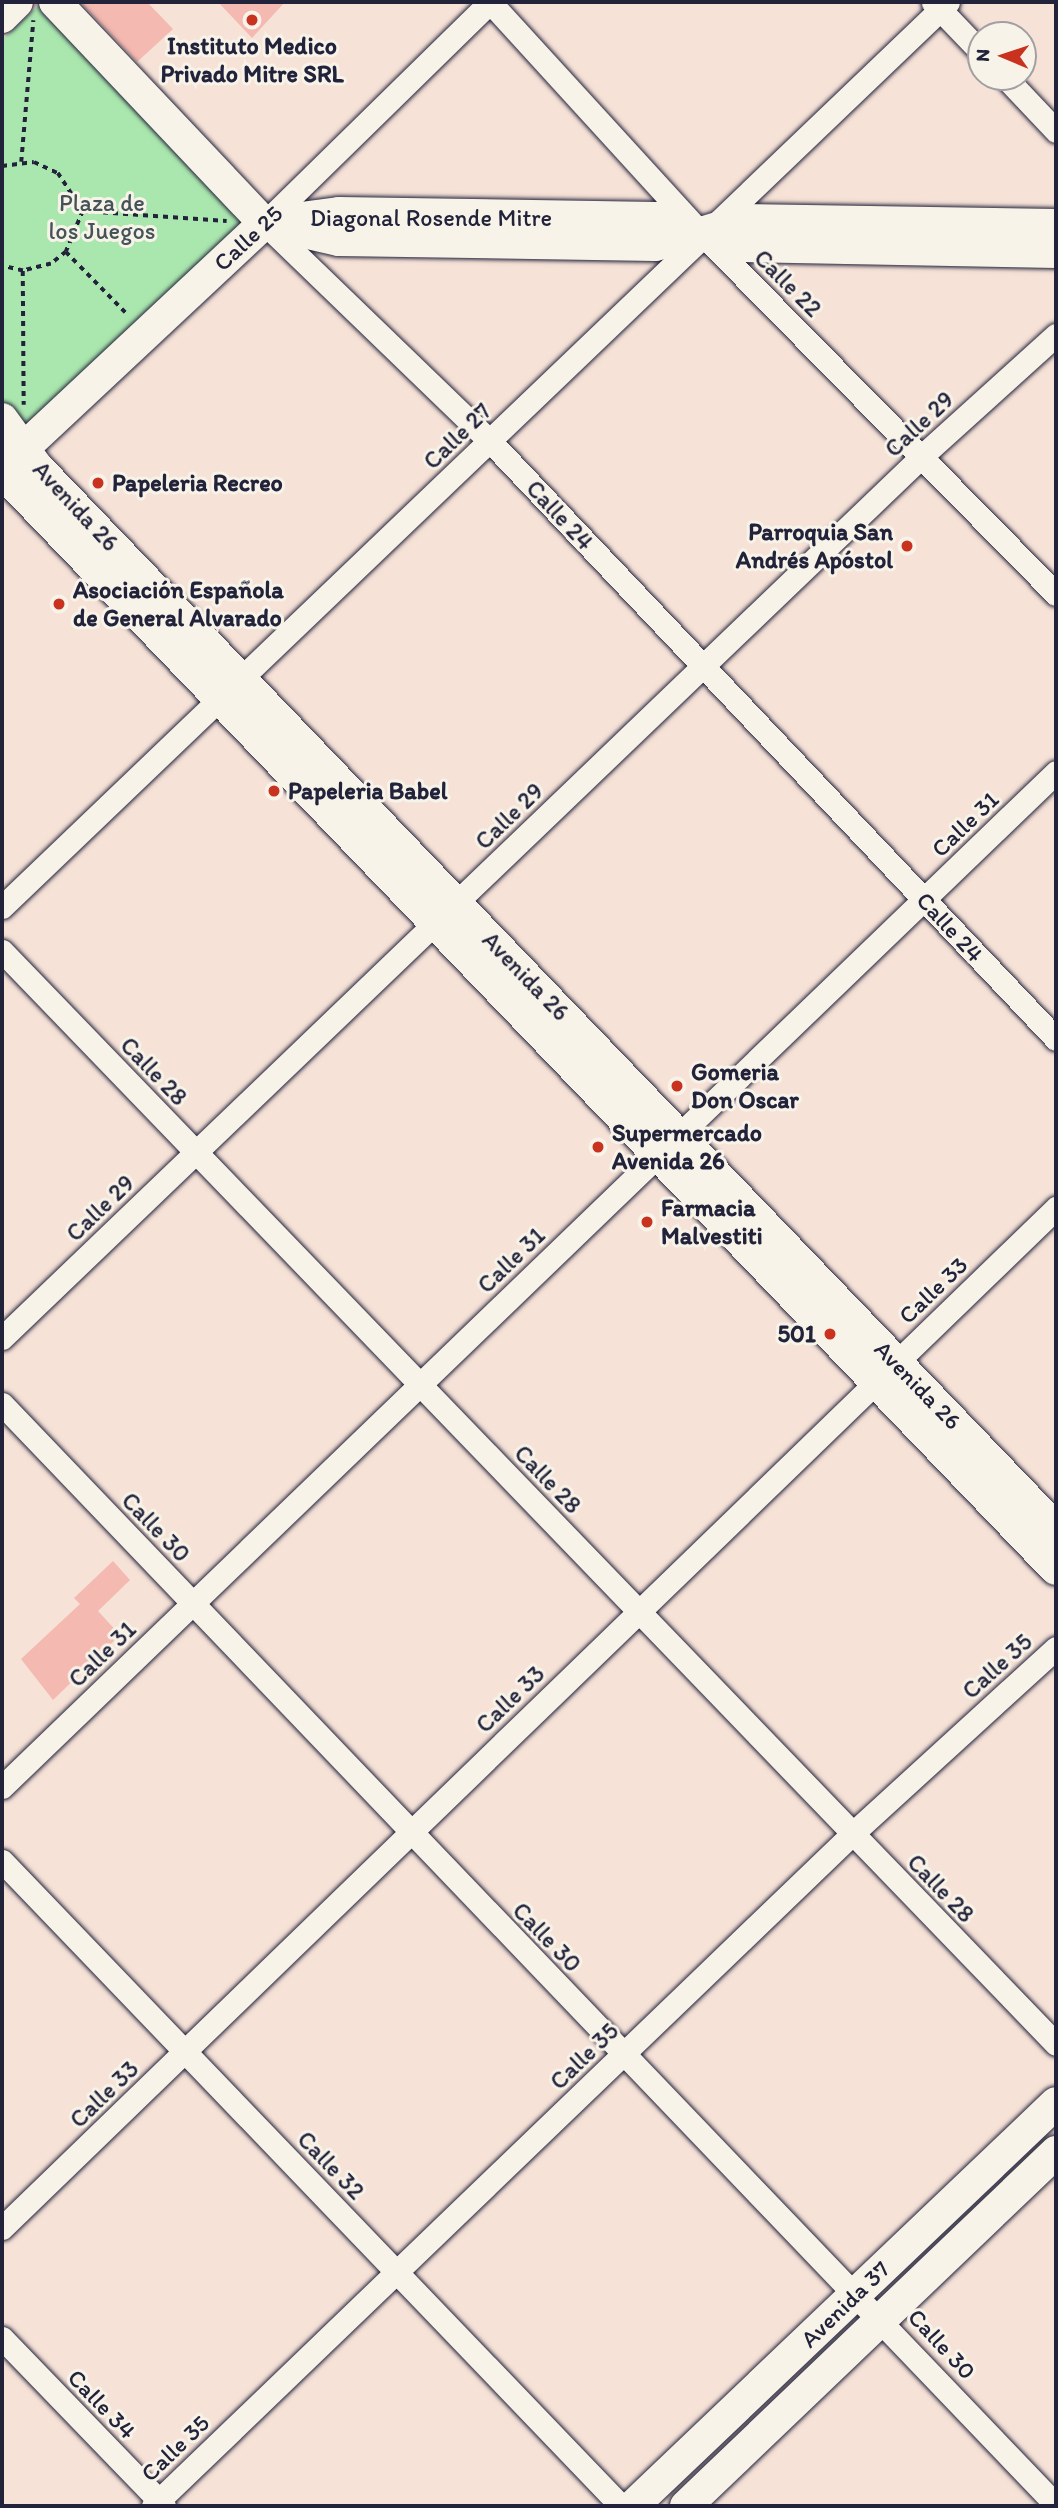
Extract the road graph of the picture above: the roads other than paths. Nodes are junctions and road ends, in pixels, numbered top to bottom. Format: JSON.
{"nodes":[{"id":1,"x":490,"y":2,"type":"edge"},
{"id":2,"x":940,"y":4,"type":"edge"},
{"id":3,"x":35,"y":6,"type":"edge"},
{"id":4,"x":2,"y":17,"type":"edge"},
{"id":5,"x":967,"y":36,"type":"edge"},
{"id":6,"x":1018,"y":91,"type":"edge"},
{"id":7,"x":1056,"y":131,"type":"edge"},
{"id":8,"x":264,"y":223,"type":"junction"},
{"id":9,"x":1056,"y":225,"type":"edge"},
{"id":10,"x":701,"y":233,"type":"junction"},
{"id":11,"x":1056,"y":252,"type":"edge"},
{"id":12,"x":1056,"y":335,"type":"edge"},
{"id":13,"x":2,"y":419,"type":"edge"},
{"id":14,"x":490,"y":441,"type":"junction"},
{"id":15,"x":24,"y":448,"type":"junction"},
{"id":16,"x":923,"y":455,"type":"junction"},
{"id":17,"x":2,"y":470,"type":"edge"},
{"id":18,"x":1056,"y":594,"type":"edge"},
{"id":19,"x":702,"y":667,"type":"junction"},
{"id":20,"x":233,"y":691,"type":"junction"},
{"id":21,"x":1056,"y":772,"type":"edge"},
{"id":22,"x":924,"y":899,"type":"junction"},
{"id":23,"x":2,"y":907,"type":"edge"},
{"id":24,"x":446,"y":913,"type":"junction"},
{"id":25,"x":2,"y":951,"type":"edge"},
{"id":26,"x":1056,"y":1039,"type":"edge"},
{"id":27,"x":668,"y":1144,"type":"junction"},
{"id":28,"x":196,"y":1152,"type":"junction"},
{"id":29,"x":1056,"y":1208,"type":"edge"},
{"id":30,"x":2,"y":1338,"type":"edge"},
{"id":31,"x":886,"y":1372,"type":"junction"},
{"id":32,"x":420,"y":1385,"type":"junction"},
{"id":33,"x":2,"y":1404,"type":"edge"},
{"id":34,"x":1056,"y":1529,"type":"edge"},
{"id":35,"x":1056,"y":1569,"type":"edge"},
{"id":36,"x":193,"y":1603,"type":"junction"},
{"id":37,"x":638,"y":1611,"type":"junction"},
{"id":38,"x":1056,"y":1648,"type":"edge"},
{"id":39,"x":2,"y":1787,"type":"edge"},
{"id":40,"x":410,"y":1831,"type":"junction"},
{"id":41,"x":852,"y":1834,"type":"junction"},
{"id":42,"x":2,"y":1861,"type":"edge"},
{"id":43,"x":1056,"y":2044,"type":"edge"},
{"id":44,"x":186,"y":2052,"type":"junction"},
{"id":45,"x":623,"y":2054,"type":"junction"},
{"id":46,"x":1056,"y":2102,"type":"edge"},
{"id":47,"x":1056,"y":2152,"type":"edge"},
{"id":48,"x":2,"y":2228,"type":"edge"},
{"id":49,"x":397,"y":2271,"type":"junction"},
{"id":50,"x":858,"y":2292,"type":"junction"},
{"id":51,"x":883,"y":2318,"type":"junction"},
{"id":52,"x":2,"y":2338,"type":"edge"},
{"id":53,"x":158,"y":2504,"type":"edge"},
{"id":54,"x":1056,"y":2505,"type":"edge"},
{"id":55,"x":621,"y":2506,"type":"edge"},
{"id":56,"x":633,"y":2506,"type":"edge"},
{"id":57,"x":686,"y":2506,"type":"edge"}],
"edges":[{"from":1,"to":8,"type":"street","name":"Calle 25"},
{"from":1,"to":10,"type":"street","name":"Calle 22"},
{"from":2,"to":5,"type":"street"},
{"from":2,"to":10,"type":"street","name":"Calle 27"},
{"from":3,"to":4,"type":"main road"},
{"from":3,"to":8,"type":"main road","name":"Calle 24"},
{"from":6,"to":7,"type":"street"},
{"from":8,"to":10,"type":"main road","name":"Diagonal Rosende Mitre"},
{"from":8,"to":14,"type":"street","name":"Calle 24"},
{"from":8,"to":15,"type":"main road","name":"Calle 25"},
{"from":9,"to":10,"type":"main road","name":"Diagonal Rosende Mitre"},
{"from":10,"to":11,"type":"main road"},
{"from":10,"to":14,"type":"street","name":"Calle 27"},
{"from":10,"to":16,"type":"street","name":"Calle 22"},
{"from":12,"to":16,"type":"street","name":"Calle 29"},
{"from":13,"to":15,"type":"main road","name":"Avenida 26"},
{"from":14,"to":19,"type":"street","name":"Calle 24"},
{"from":14,"to":20,"type":"street","name":"Calle 27"},
{"from":15,"to":17,"type":"main road","name":"Calle 25"},
{"from":15,"to":20,"type":"main road","name":"Avenida 26"},
{"from":16,"to":18,"type":"street","name":"Calle 22"},
{"from":16,"to":19,"type":"street","name":"Calle 29"},
{"from":17,"to":20,"type":"main road","name":"Avenida 26"},
{"from":19,"to":22,"type":"street","name":"Calle 24"},
{"from":19,"to":24,"type":"street","name":"Calle 29"},
{"from":20,"to":23,"type":"street","name":"Calle 27"},
{"from":20,"to":24,"type":"main road","name":"Avenida 26"},
{"from":21,"to":22,"type":"street","name":"Calle 31"},
{"from":22,"to":26,"type":"street","name":"Calle 24"},
{"from":22,"to":27,"type":"street","name":"Calle 31"},
{"from":24,"to":27,"type":"main road","name":"Avenida 26"},
{"from":24,"to":28,"type":"street","name":"Calle 29"},
{"from":25,"to":28,"type":"street","name":"Calle 28"},
{"from":27,"to":31,"type":"main road","name":"Avenida 26"},
{"from":27,"to":32,"type":"street","name":"Calle 31"},
{"from":28,"to":30,"type":"street","name":"Calle 29"},
{"from":28,"to":32,"type":"street","name":"Calle 28"},
{"from":29,"to":31,"type":"street","name":"Calle 33"},
{"from":31,"to":34,"type":"main road","name":"Avenida 26"},
{"from":31,"to":35,"type":"main road","name":"Avenida 26"},
{"from":31,"to":37,"type":"street","name":"Calle 33"},
{"from":32,"to":36,"type":"street","name":"Calle 31"},
{"from":32,"to":37,"type":"street","name":"Calle 28"},
{"from":33,"to":36,"type":"street","name":"Calle 30"},
{"from":36,"to":39,"type":"street","name":"Calle 31"},
{"from":36,"to":40,"type":"street","name":"Calle 30"},
{"from":37,"to":40,"type":"street","name":"Calle 33"},
{"from":37,"to":41,"type":"street","name":"Calle 28"},
{"from":38,"to":41,"type":"street","name":"Calle 35"},
{"from":40,"to":44,"type":"street","name":"Calle 33"},
{"from":40,"to":45,"type":"street","name":"Calle 30"},
{"from":41,"to":43,"type":"street","name":"Calle 28"},
{"from":41,"to":45,"type":"street","name":"Calle 35"},
{"from":42,"to":44,"type":"street","name":"Calle 32"},
{"from":44,"to":48,"type":"street","name":"Calle 33"},
{"from":44,"to":49,"type":"street","name":"Calle 32"},
{"from":45,"to":49,"type":"street","name":"Calle 35"},
{"from":45,"to":50,"type":"street","name":"Calle 30"},
{"from":46,"to":50,"type":"main road","name":"Avenida 37"},
{"from":47,"to":51,"type":"main road","name":"Avenida 37"},
{"from":49,"to":53,"type":"street","name":"Calle 35"},
{"from":49,"to":55,"type":"street","name":"Calle 32"},
{"from":50,"to":51,"type":"street","name":"Calle 30"},
{"from":50,"to":56,"type":"main road","name":"Avenida 37"},
{"from":51,"to":54,"type":"street","name":"Calle 30"},
{"from":51,"to":57,"type":"main road","name":"Avenida 37"},
{"from":52,"to":53,"type":"street","name":"Calle 34"}]}
